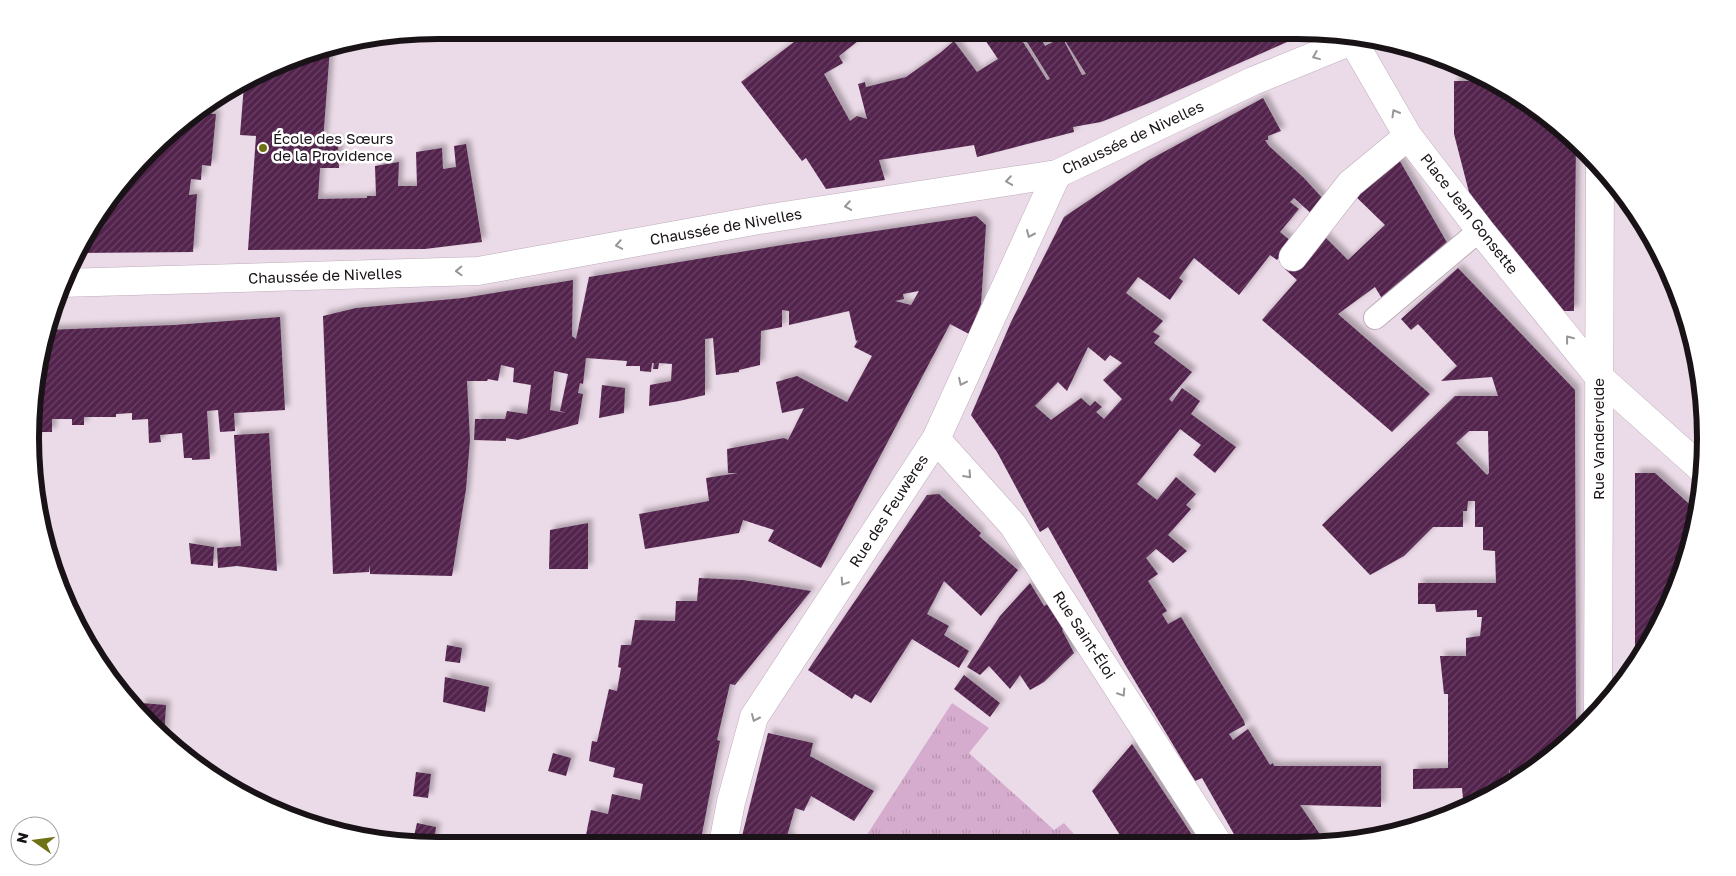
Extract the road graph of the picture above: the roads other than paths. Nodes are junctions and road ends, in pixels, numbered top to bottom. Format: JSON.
{"nodes":[{"id":1,"x":1350,"y":42,"type":"edge"},
{"id":2,"x":1359,"y":43,"type":"edge"},
{"id":3,"x":1408,"y":136,"type":"junction"},
{"id":4,"x":1057,"y":174,"type":"junction"},
{"id":5,"x":1600,"y":177,"type":"edge"},
{"id":6,"x":1480,"y":230,"type":"junction"},
{"id":7,"x":1293,"y":257,"type":"dead end"},
{"id":8,"x":70,"y":283,"type":"edge"},
{"id":9,"x":1376,"y":318,"type":"dead end"},
{"id":10,"x":1599,"y":377,"type":"junction"},
{"id":11,"x":936,"y":439,"type":"junction"},
{"id":12,"x":1696,"y":464,"type":"edge"},
{"id":13,"x":1598,"y":701,"type":"edge"},
{"id":14,"x":725,"y":837,"type":"edge"},
{"id":15,"x":1214,"y":837,"type":"edge"}],
"edges":[{"from":1,"to":4,"type":"street","name":"Chaussée de Nivelles","one_way":true},
{"from":3,"to":2,"type":"street","name":"Place Jean Gonsette","one_way":true},
{"from":3,"to":6,"type":"street","name":"Place Jean Gonsette"},
{"from":3,"to":7,"type":"street"},
{"from":4,"to":8,"type":"street","name":"Chaussée de Nivelles","one_way":true},
{"from":4,"to":11,"type":"street","name":"Rue des Feuwères","one_way":true},
{"from":5,"to":10,"type":"street","name":"Rue Vandervelde"},
{"from":6,"to":9,"type":"lane"},
{"from":10,"to":6,"type":"street","name":"Place Jean Gonsette","one_way":true},
{"from":10,"to":12,"type":"street","name":"Place Jean Gonsette"},
{"from":10,"to":13,"type":"street","name":"Rue Vandervelde"},
{"from":11,"to":14,"type":"street","name":"Rue des Feuwères","one_way":true},
{"from":11,"to":15,"type":"street","name":"Rue Saint-Éloi","one_way":true}]}
